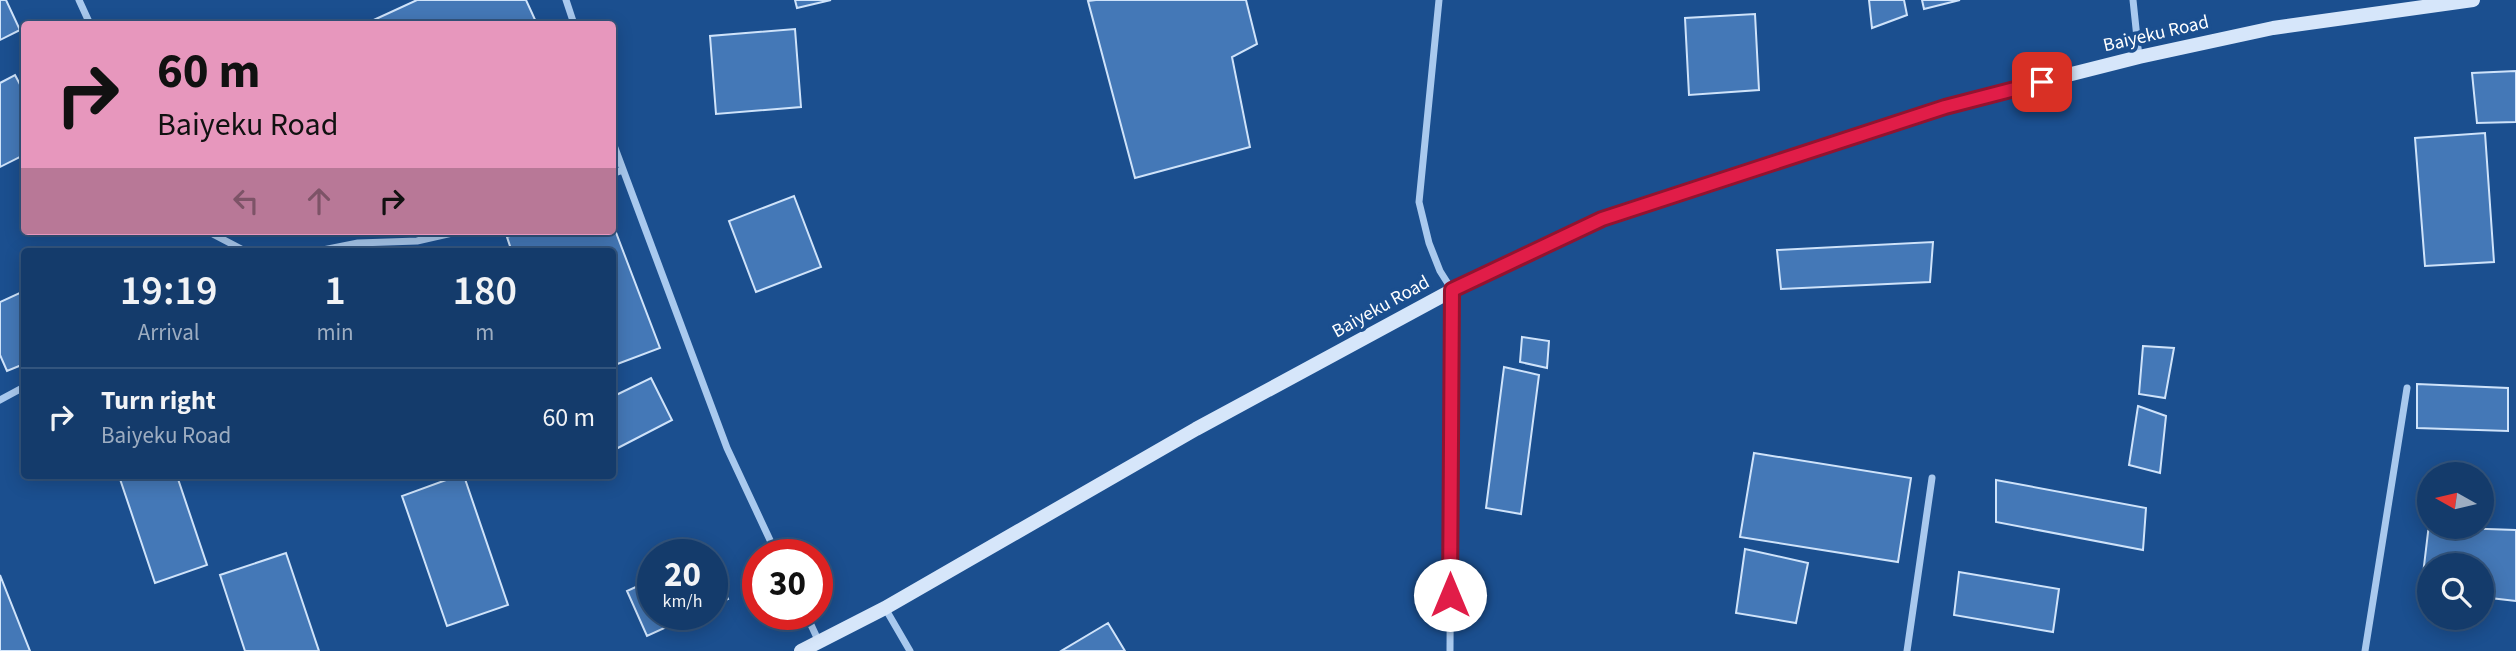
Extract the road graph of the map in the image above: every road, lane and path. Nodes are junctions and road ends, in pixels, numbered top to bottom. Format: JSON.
{"nodes":[{"id":1,"x":79,"y":0,"type":"edge"},
{"id":2,"x":566,"y":0,"type":"edge"},
{"id":3,"x":1439,"y":0,"type":"edge"},
{"id":4,"x":2133,"y":0,"type":"edge"},
{"id":5,"x":2473,"y":0,"type":"edge"},
{"id":6,"x":2454,"y":1,"type":"edge"},
{"id":7,"x":89,"y":21,"type":"edge"},
{"id":8,"x":573,"y":21,"type":"edge"},
{"id":9,"x":2139,"y":57,"type":"junction"},
{"id":10,"x":616,"y":150,"type":"edge"},
{"id":11,"x":623,"y":170,"type":"junction"},
{"id":12,"x":616,"y":173,"type":"edge"},
{"id":13,"x":215,"y":235,"type":"edge"},
{"id":14,"x":443,"y":235,"type":"edge"},
{"id":15,"x":239,"y":248,"type":"edge"},
{"id":16,"x":333,"y":248,"type":"edge"},
{"id":17,"x":1452,"y":290,"type":"junction"},
{"id":18,"x":2407,"y":388,"type":"dead end"},
{"id":19,"x":21,"y":389,"type":"edge"},
{"id":20,"x":0,"y":400,"type":"edge"},
{"id":21,"x":1932,"y":478,"type":"dead end"},
{"id":22,"x":770,"y":539,"type":"edge"},
{"id":23,"x":885,"y":608,"type":"junction"},
{"id":24,"x":813,"y":630,"type":"edge"},
{"id":25,"x":819,"y":642,"type":"junction"},
{"id":26,"x":801,"y":651,"type":"edge"},
{"id":27,"x":910,"y":651,"type":"edge"},
{"id":28,"x":1450,"y":651,"type":"edge"},
{"id":29,"x":1907,"y":651,"type":"edge"},
{"id":30,"x":2365,"y":651,"type":"edge"}],
"edges":[{"from":1,"to":7,"type":"street"},
{"from":2,"to":8,"type":"street"},
{"from":3,"to":17,"type":"street"},
{"from":4,"to":9,"type":"street"},
{"from":5,"to":6,"type":"main road","name":"Baiyeku Road"},
{"from":6,"to":9,"type":"main road","name":"Baiyeku Road"},
{"from":9,"to":17,"type":"main road","name":"Baiyeku Road"},
{"from":10,"to":11,"type":"street"},
{"from":11,"to":12,"type":"street"},
{"from":11,"to":22,"type":"street"},
{"from":13,"to":15,"type":"street"},
{"from":14,"to":16,"type":"street"},
{"from":17,"to":23,"type":"main road","name":"Baiyeku Road"},
{"from":17,"to":28,"type":"street"},
{"from":18,"to":30,"type":"street"},
{"from":19,"to":20,"type":"street"},
{"from":21,"to":29,"type":"street"},
{"from":23,"to":25,"type":"main road","name":"Baiyeku Road"},
{"from":23,"to":27,"type":"street"},
{"from":24,"to":25,"type":"street"},
{"from":25,"to":26,"type":"main road","name":"Baiyeku Road"}]}
